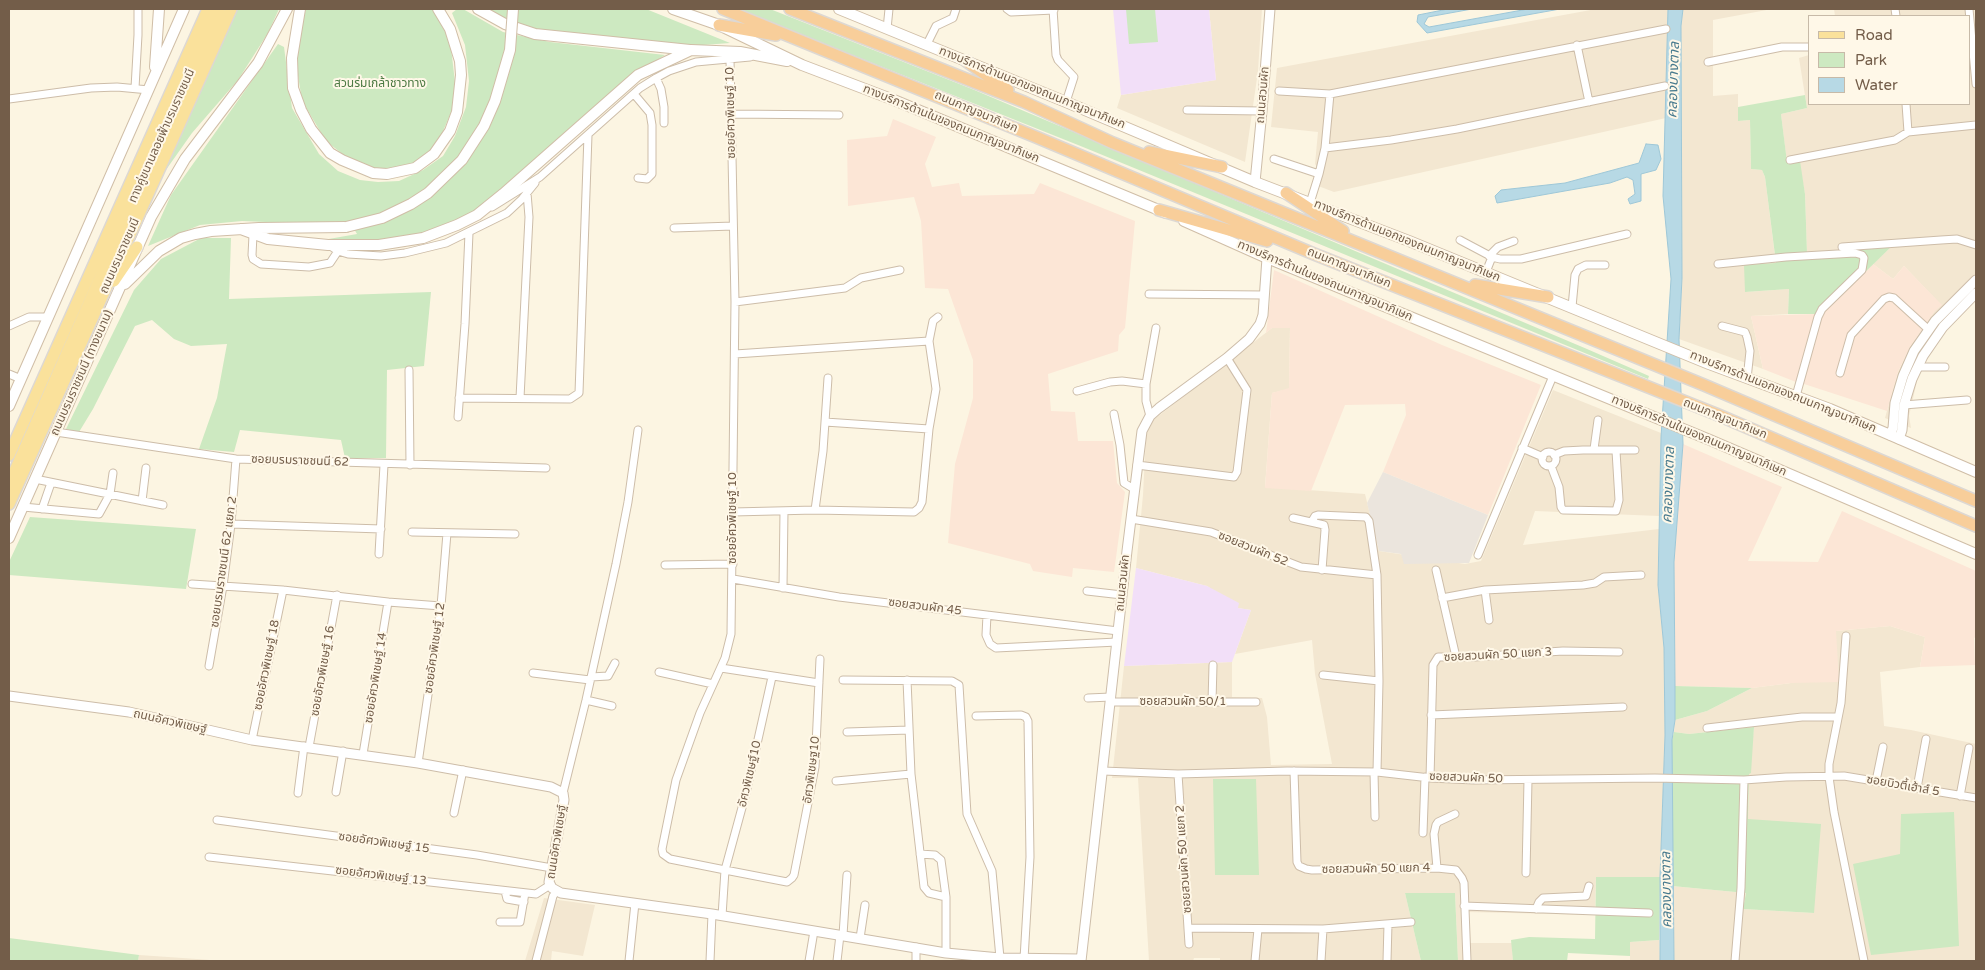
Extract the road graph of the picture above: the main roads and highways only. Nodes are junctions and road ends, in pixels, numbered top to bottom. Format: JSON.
{"nodes":[{"id":1,"x":159,"y":9,"type":"edge"},
{"id":2,"x":184,"y":9,"type":"edge"},
{"id":3,"x":202,"y":9,"type":"edge"},
{"id":4,"x":208,"y":9,"type":"edge"},
{"id":5,"x":219,"y":9,"type":"edge"},
{"id":6,"x":231,"y":9,"type":"edge"},
{"id":7,"x":287,"y":9,"type":"edge"},
{"id":8,"x":300,"y":9,"type":"edge"},
{"id":9,"x":438,"y":9,"type":"edge"},
{"id":10,"x":478,"y":9,"type":"edge"},
{"id":11,"x":512,"y":9,"type":"edge"},
{"id":12,"x":673,"y":9,"type":"edge"},
{"id":13,"x":723,"y":9,"type":"edge"},
{"id":14,"x":790,"y":9,"type":"edge"},
{"id":15,"x":838,"y":9,"type":"edge"},
{"id":16,"x":719,"y":25,"type":"junction"},
{"id":17,"x":800,"y":39,"type":"junction"},
{"id":18,"x":691,"y":50,"type":"junction"},
{"id":19,"x":966,"y":61,"type":"junction"},
{"id":20,"x":802,"y":64,"type":"junction"},
{"id":21,"x":151,"y":86,"type":"junction"},
{"id":22,"x":1024,"y":102,"type":"junction"},
{"id":23,"x":1120,"y":146,"type":"junction"},
{"id":24,"x":1222,"y":168,"type":"junction"},
{"id":25,"x":1286,"y":193,"type":"junction"},
{"id":26,"x":1159,"y":210,"type":"junction"},
{"id":27,"x":241,"y":230,"type":"junction"},
{"id":28,"x":1366,"y":246,"type":"junction"},
{"id":29,"x":137,"y":248,"type":"junction"},
{"id":30,"x":1314,"y":254,"type":"junction"},
{"id":31,"x":1454,"y":282,"type":"junction"},
{"id":32,"x":119,"y":289,"type":"junction"},
{"id":33,"x":1548,"y":297,"type":"junction"},
{"id":34,"x":92,"y":320,"type":"junction"},
{"id":35,"x":9,"y":406,"type":"edge"},
{"id":36,"x":9,"y":445,"type":"edge"},
{"id":37,"x":9,"y":455,"type":"edge"},
{"id":38,"x":1976,"y":472,"type":"edge"},
{"id":39,"x":9,"y":484,"type":"edge"},
{"id":40,"x":1976,"y":501,"type":"edge"},
{"id":41,"x":9,"y":504,"type":"edge"},
{"id":42,"x":1976,"y":526,"type":"edge"},
{"id":43,"x":9,"y":538,"type":"edge"},
{"id":44,"x":1976,"y":554,"type":"edge"}],
"edges":[{"from":1,"to":21,"type":"main road"},
{"from":2,"to":21,"type":"main road"},
{"from":3,"to":36,"type":"main road","name":"ถนนบรมราชชนนี"},
{"from":4,"to":37,"type":"main road","name":"ทางคู่ขนานลอยฟ้าบรมราชชนนี"},
{"from":5,"to":39,"type":"main road","name":"ทางคู่ขนานลอยฟ้าบรมราชชนนี"},
{"from":6,"to":34,"type":"main road","name":"ถนนบรมราชชนนี"},
{"from":7,"to":29,"type":"main road","name":"ถนนบรมราชชนนี (ทางขนาน)"},
{"from":8,"to":9,"type":"main road"},
{"from":10,"to":18,"type":"main road"},
{"from":11,"to":27,"type":"main road","bridge":true},
{"from":12,"to":16,"type":"main road","name":"ทางบริการด้านในของถนนกาญจนาภิเษก"},
{"from":13,"to":17,"type":"highway","name":"ถนนกาญจนาภิเษก"},
{"from":14,"to":22,"type":"highway","name":"ถนนกาญจนาภิเษก"},
{"from":15,"to":19,"type":"main road","name":"ทางบริการด้านนอกของถนนกาญจนาภิเษก"},
{"from":16,"to":17,"type":"highway"},
{"from":16,"to":20,"type":"main road","name":"ทางบริการด้านในของถนนกาญจนาภิเษก"},
{"from":17,"to":30,"type":"highway","name":"ถนนกาญจนาภิเษก"},
{"from":18,"to":20,"type":"main road"},
{"from":18,"to":27,"type":"main road"},
{"from":19,"to":22,"type":"highway"},
{"from":19,"to":24,"type":"main road","name":"ทางบริการด้านนอกของถนนกาญจนาภิเษก"},
{"from":20,"to":26,"type":"main road","name":"ทางบริการด้านในของถนนกาญจนาภิเษก"},
{"from":21,"to":35,"type":"main road"},
{"from":22,"to":23,"type":"highway","name":"ถนนกาญจนาภิเษก"},
{"from":23,"to":24,"type":"highway"},
{"from":23,"to":28,"type":"highway","name":"ถนนกาญจนาภิเษก"},
{"from":24,"to":25,"type":"main road","name":"ทางบริการด้านนอกของถนนกาญจนาภิเษก"},
{"from":25,"to":28,"type":"highway"},
{"from":25,"to":33,"type":"main road","name":"ทางบริการด้านนอกของถนนกาญจนาภิเษก"},
{"from":26,"to":30,"type":"highway"},
{"from":26,"to":44,"type":"main road","name":"ทางบริการด้านในของถนนกาญจนาภิเษก"},
{"from":27,"to":32,"type":"main road"},
{"from":28,"to":31,"type":"highway","name":"ถนนกาญจนาภิเษก"},
{"from":29,"to":32,"type":"main road","name":"ถนนบรมราชชนนี (ทางขนาน)"},
{"from":29,"to":34,"type":"main road"},
{"from":30,"to":42,"type":"highway","name":"ถนนกาญจนาภิเษก"},
{"from":31,"to":33,"type":"highway"},
{"from":31,"to":40,"type":"highway","name":"ถนนกาญจนาภิเษก"},
{"from":32,"to":43,"type":"main road","name":"ถนนบรมราชชนนี (ทางขนาน)"},
{"from":33,"to":38,"type":"main road","name":"ทางบริการด้านนอกของถนนกาญจนาภิเษก"},
{"from":34,"to":41,"type":"main road","name":"ถนนบรมราชชนนี"}]}
